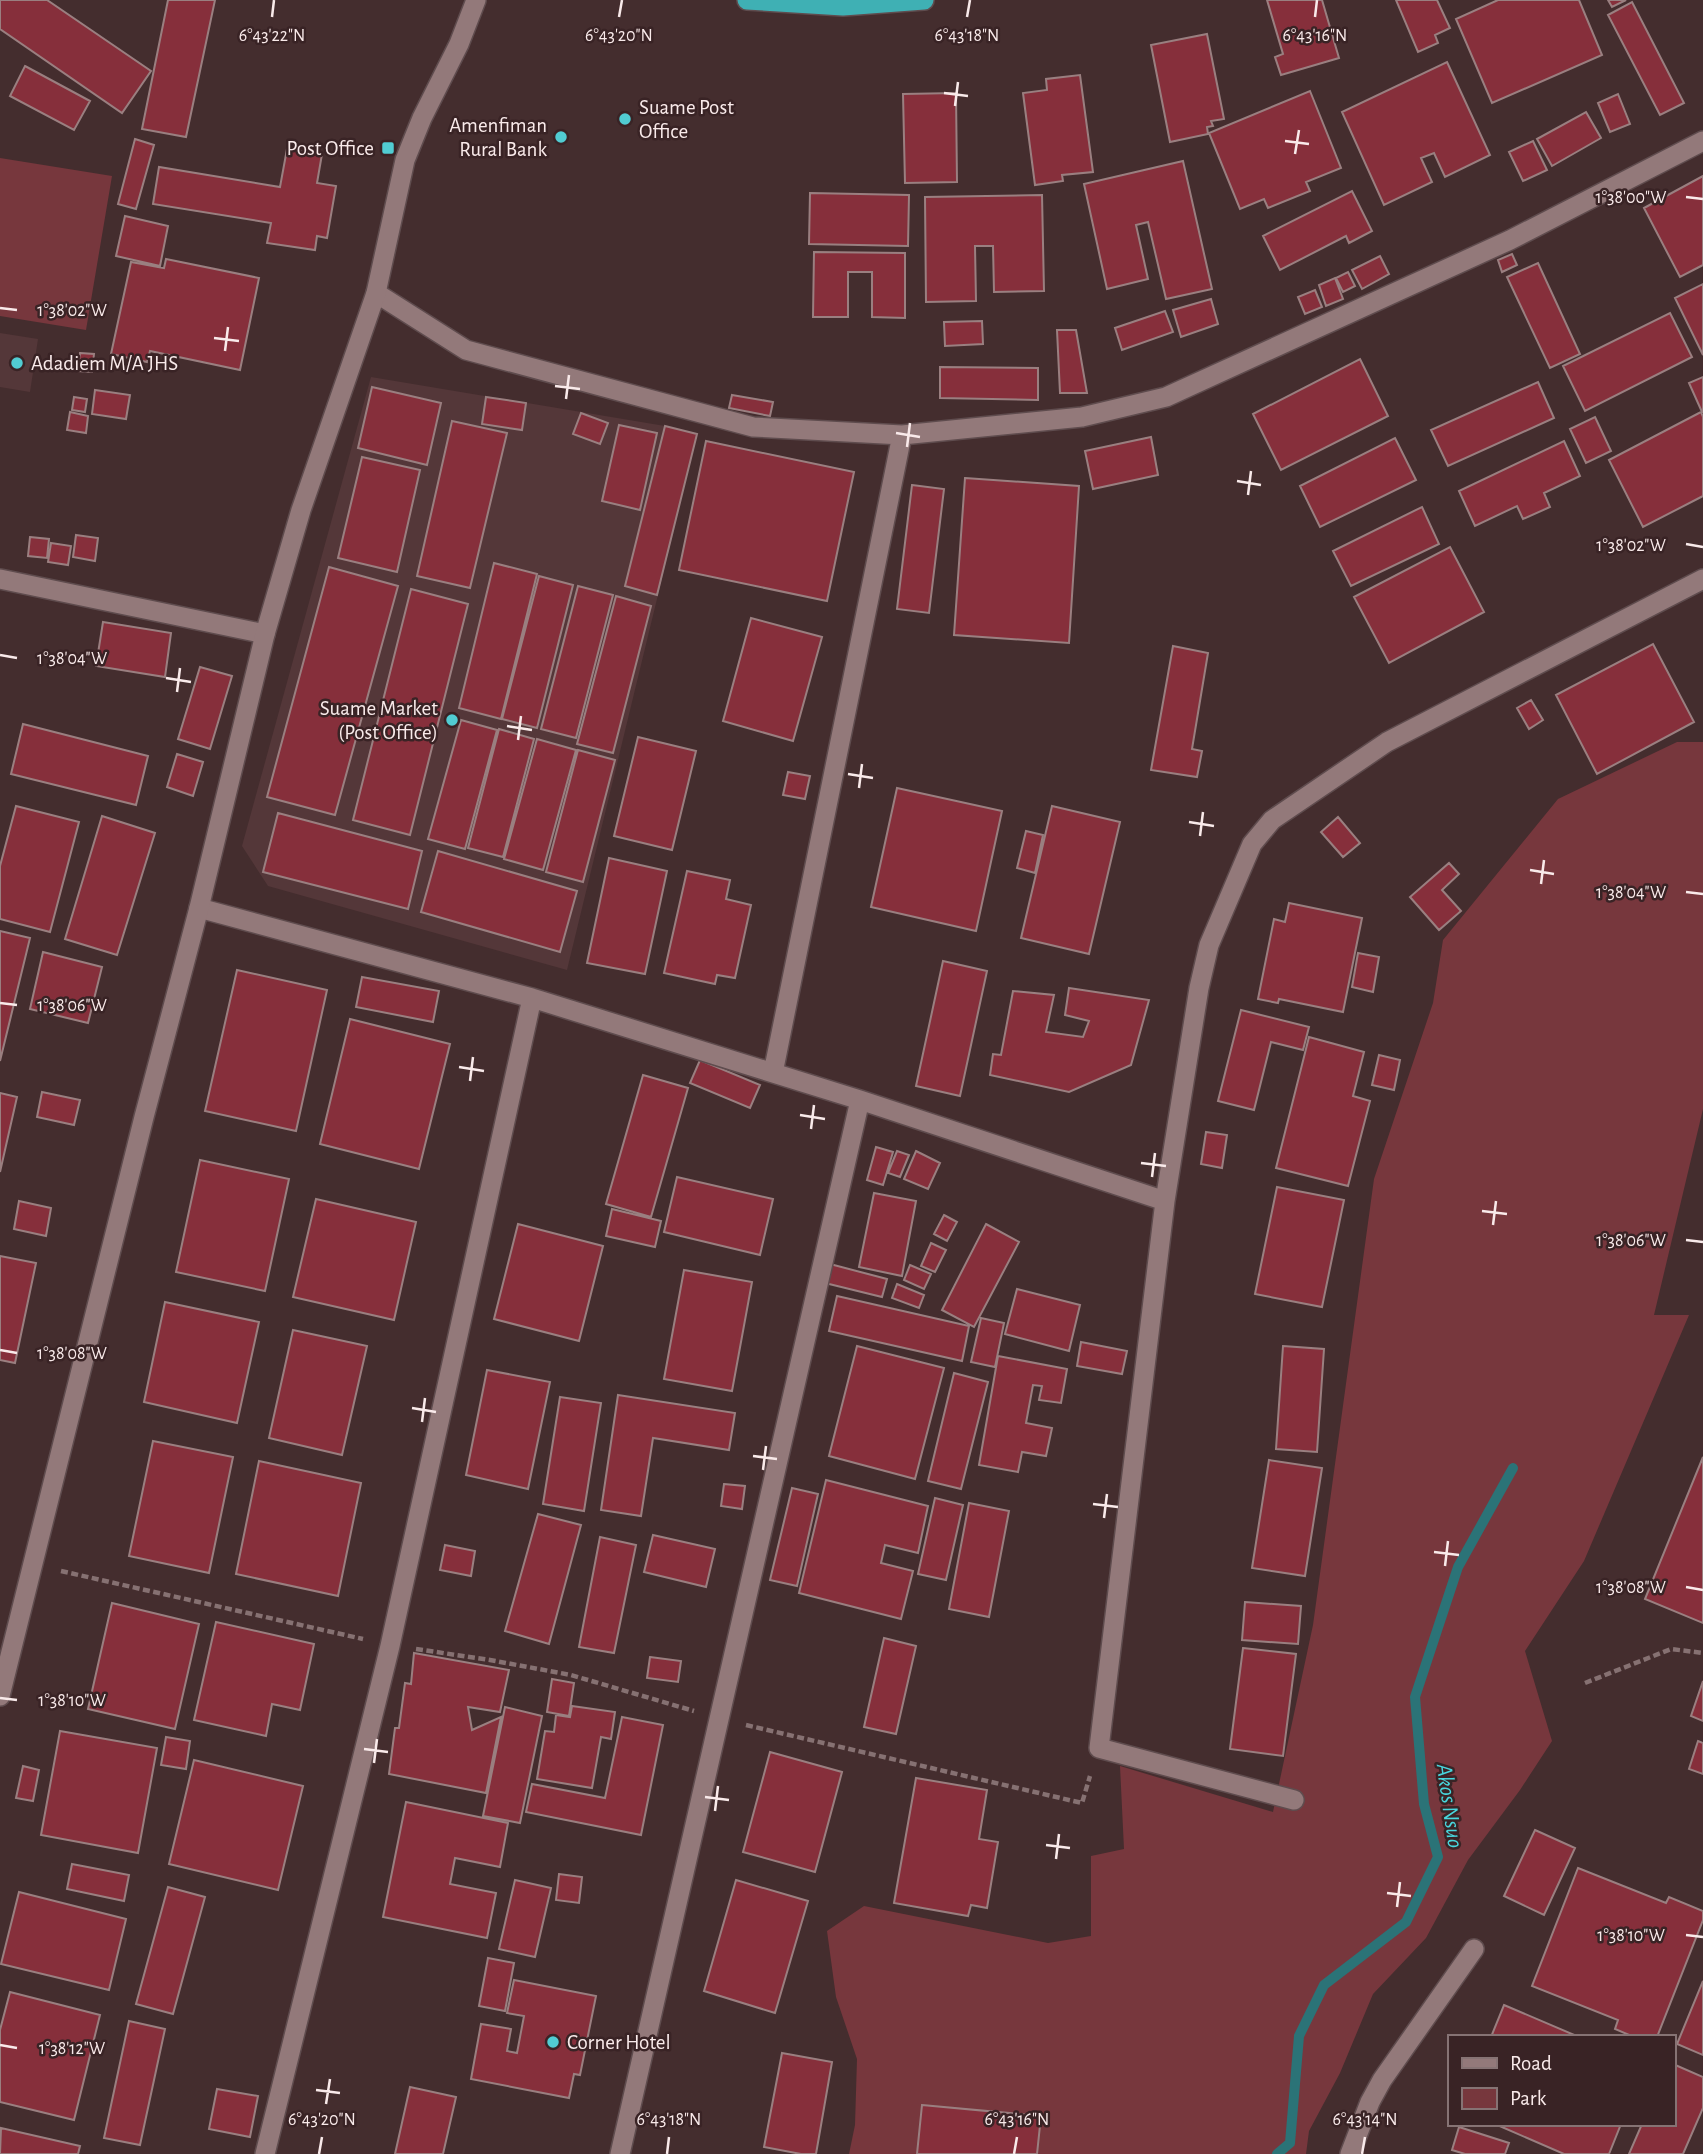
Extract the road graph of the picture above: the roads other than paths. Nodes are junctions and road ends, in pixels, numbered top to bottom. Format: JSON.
{"nodes":[{"id":1,"x":476,"y":0,"type":"edge"},
{"id":2,"x":747,"y":0,"type":"edge"},
{"id":3,"x":924,"y":0,"type":"edge"},
{"id":4,"x":1703,"y":141,"type":"edge"},
{"id":5,"x":376,"y":293,"type":"junction"},
{"id":6,"x":902,"y":435,"type":"junction"},
{"id":7,"x":0,"y":579,"type":"edge"},
{"id":8,"x":1703,"y":579,"type":"edge"},
{"id":9,"x":265,"y":635,"type":"junction"},
{"id":10,"x":199,"y":908,"type":"junction"},
{"id":11,"x":532,"y":998,"type":"junction"},
{"id":12,"x":773,"y":1073,"type":"junction"},
{"id":13,"x":860,"y":1100,"type":"junction"},
{"id":14,"x":1165,"y":1202,"type":"junction"},
{"id":15,"x":0,"y":1696,"type":"edge"},
{"id":16,"x":1294,"y":1800,"type":"dead end"},
{"id":17,"x":1475,"y":1950,"type":"dead end"},
{"id":18,"x":265,"y":2154,"type":"edge"},
{"id":19,"x":620,"y":2154,"type":"edge"},
{"id":20,"x":1350,"y":2154,"type":"edge"}],
"edges":[{"from":1,"to":5,"type":"street"},
{"from":2,"to":3,"type":"highway"},
{"from":4,"to":6,"type":"street"},
{"from":5,"to":6,"type":"street"},
{"from":5,"to":9,"type":"street"},
{"from":6,"to":12,"type":"street"},
{"from":7,"to":9,"type":"street"},
{"from":8,"to":14,"type":"street"},
{"from":9,"to":10,"type":"street"},
{"from":10,"to":11,"type":"street"},
{"from":10,"to":15,"type":"street"},
{"from":11,"to":12,"type":"street"},
{"from":11,"to":18,"type":"street"},
{"from":12,"to":13,"type":"street"},
{"from":13,"to":14,"type":"street"},
{"from":13,"to":19,"type":"street"},
{"from":14,"to":16,"type":"street"},
{"from":17,"to":20,"type":"street"}]}
